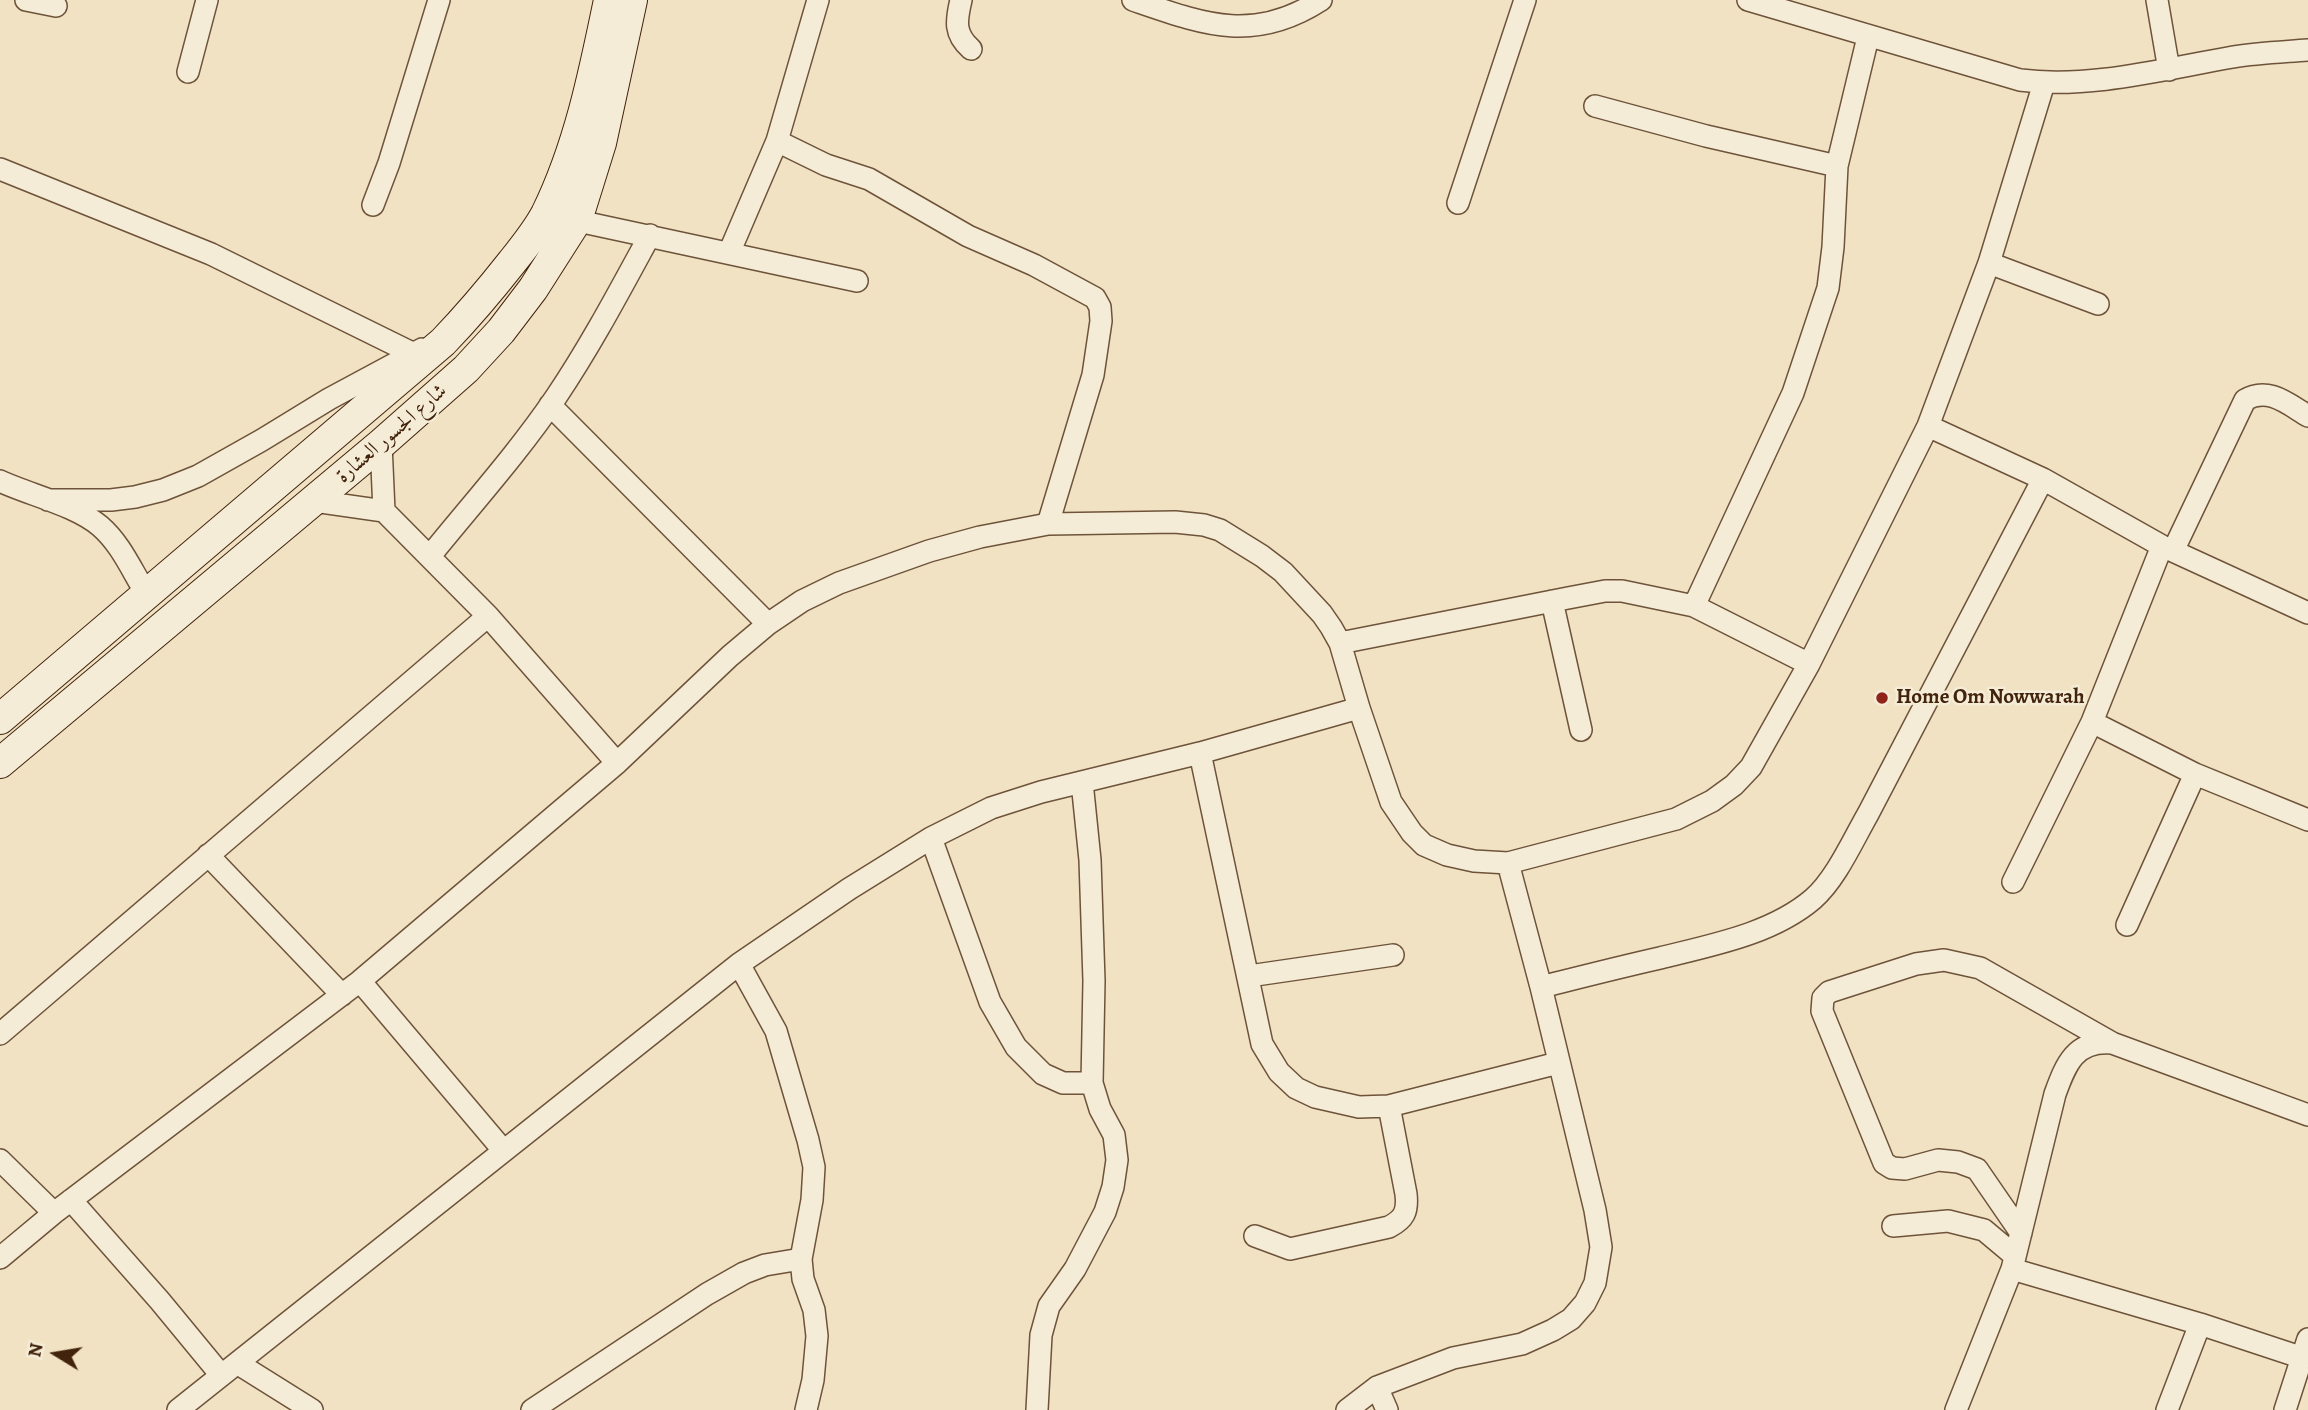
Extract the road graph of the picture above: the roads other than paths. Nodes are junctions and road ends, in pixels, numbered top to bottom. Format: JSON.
{"nodes":[{"id":1,"x":26,"y":0,"type":"edge"},
{"id":2,"x":207,"y":0,"type":"edge"},
{"id":3,"x":439,"y":0,"type":"edge"},
{"id":4,"x":609,"y":0,"type":"edge"},
{"id":5,"x":632,"y":0,"type":"edge"},
{"id":6,"x":818,"y":0,"type":"edge"},
{"id":7,"x":961,"y":0,"type":"edge"},
{"id":8,"x":1133,"y":0,"type":"edge"},
{"id":9,"x":1321,"y":0,"type":"edge"},
{"id":10,"x":1525,"y":0,"type":"edge"},
{"id":11,"x":1748,"y":0,"type":"edge"},
{"id":12,"x":2157,"y":0,"type":"edge"},
{"id":13,"x":55,"y":6,"type":"dead end"},
{"id":14,"x":1868,"y":37,"type":"junction"},
{"id":15,"x":971,"y":49,"type":"dead end"},
{"id":16,"x":2308,"y":50,"type":"edge"},
{"id":17,"x":2169,"y":70,"type":"junction"},
{"id":18,"x":188,"y":72,"type":"dead end"},
{"id":19,"x":2044,"y":83,"type":"junction"},
{"id":20,"x":1595,"y":106,"type":"dead end"},
{"id":21,"x":777,"y":141,"type":"junction"},
{"id":22,"x":1837,"y":166,"type":"junction"},
{"id":23,"x":0,"y":169,"type":"edge"},
{"id":24,"x":1458,"y":202,"type":"dead end"},
{"id":25,"x":373,"y":205,"type":"dead end"},
{"id":26,"x":545,"y":214,"type":"junction"},
{"id":27,"x":577,"y":220,"type":"junction"},
{"id":28,"x":650,"y":235,"type":"junction"},
{"id":29,"x":729,"y":253,"type":"junction"},
{"id":30,"x":1989,"y":263,"type":"junction"},
{"id":31,"x":857,"y":281,"type":"dead end"},
{"id":32,"x":2098,"y":304,"type":"dead end"},
{"id":33,"x":443,"y":342,"type":"junction"},
{"id":34,"x":412,"y":353,"type":"junction"},
{"id":35,"x":550,"y":405,"type":"junction"},
{"id":36,"x":2308,"y":416,"type":"edge"},
{"id":37,"x":1928,"y":426,"type":"junction"},
{"id":38,"x":380,"y":444,"type":"junction"},
{"id":39,"x":2043,"y":479,"type":"junction"},
{"id":40,"x":0,"y":481,"type":"edge"},
{"id":41,"x":48,"y":500,"type":"junction"},
{"id":42,"x":314,"y":501,"type":"junction"},
{"id":43,"x":384,"y":511,"type":"junction"},
{"id":44,"x":1048,"y":523,"type":"junction"},
{"id":45,"x":2167,"y":548,"type":"junction"},
{"id":46,"x":430,"y":556,"type":"junction"},
{"id":47,"x":146,"y":593,"type":"junction"},
{"id":48,"x":1552,"y":601,"type":"junction"},
{"id":49,"x":1695,"y":606,"type":"junction"},
{"id":50,"x":2308,"y":613,"type":"edge"},
{"id":51,"x":488,"y":615,"type":"junction"},
{"id":52,"x":768,"y":624,"type":"junction"},
{"id":53,"x":1340,"y":643,"type":"junction"},
{"id":54,"x":1809,"y":664,"type":"junction"},
{"id":55,"x":1359,"y":708,"type":"junction"},
{"id":56,"x":0,"y":719,"type":"edge"},
{"id":57,"x":2092,"y":722,"type":"junction"},
{"id":58,"x":1581,"y":730,"type":"dead end"},
{"id":59,"x":1200,"y":752,"type":"junction"},
{"id":60,"x":617,"y":763,"type":"junction"},
{"id":61,"x":0,"y":764,"type":"edge"},
{"id":62,"x":2195,"y":774,"type":"junction"},
{"id":63,"x":1082,"y":782,"type":"junction"},
{"id":64,"x":2308,"y":820,"type":"edge"},
{"id":65,"x":931,"y":838,"type":"junction"},
{"id":66,"x":208,"y":855,"type":"junction"},
{"id":67,"x":1508,"y":863,"type":"junction"},
{"id":68,"x":2013,"y":882,"type":"dead end"},
{"id":69,"x":2127,"y":925,"type":"dead end"},
{"id":70,"x":1393,"y":955,"type":"dead end"},
{"id":71,"x":738,"y":964,"type":"junction"},
{"id":72,"x":1249,"y":975,"type":"junction"},
{"id":73,"x":360,"y":981,"type":"junction"},
{"id":74,"x":1541,"y":987,"type":"junction"},
{"id":75,"x":342,"y":995,"type":"junction"},
{"id":76,"x":0,"y":1034,"type":"edge"},
{"id":77,"x":2112,"y":1043,"type":"junction"},
{"id":78,"x":1558,"y":1063,"type":"junction"},
{"id":79,"x":1092,"y":1083,"type":"junction"},
{"id":80,"x":1389,"y":1106,"type":"junction"},
{"id":81,"x":2308,"y":1115,"type":"edge"},
{"id":82,"x":503,"y":1150,"type":"junction"},
{"id":83,"x":0,"y":1160,"type":"edge"},
{"id":84,"x":63,"y":1207,"type":"junction"},
{"id":85,"x":1893,"y":1226,"type":"dead end"},
{"id":86,"x":2021,"y":1233,"type":"junction"},
{"id":87,"x":1255,"y":1236,"type":"dead end"},
{"id":88,"x":0,"y":1258,"type":"edge"},
{"id":89,"x":802,"y":1259,"type":"junction"},
{"id":90,"x":2013,"y":1263,"type":"junction"},
{"id":91,"x":2200,"y":1324,"type":"junction"},
{"id":92,"x":2305,"y":1349,"type":"edge"},
{"id":93,"x":229,"y":1369,"type":"junction"},
{"id":94,"x":1377,"y":1387,"type":"junction"},
{"id":95,"x":178,"y":1410,"type":"edge"},
{"id":96,"x":312,"y":1410,"type":"edge"},
{"id":97,"x":532,"y":1410,"type":"edge"},
{"id":98,"x":806,"y":1410,"type":"edge"},
{"id":99,"x":1037,"y":1410,"type":"edge"},
{"id":100,"x":1347,"y":1410,"type":"edge"},
{"id":101,"x":1387,"y":1410,"type":"edge"},
{"id":102,"x":1956,"y":1410,"type":"edge"},
{"id":103,"x":2167,"y":1410,"type":"edge"},
{"id":104,"x":2285,"y":1410,"type":"edge"}],
"edges":[{"from":1,"to":13,"type":"street"},
{"from":2,"to":18,"type":"street"},
{"from":3,"to":25,"type":"street"},
{"from":4,"to":26,"type":"main road","name":"شارع الجسور العشارة"},
{"from":5,"to":27,"type":"main road","name":"شارع الجسور العشارة"},
{"from":6,"to":21,"type":"street"},
{"from":7,"to":15,"type":"street"},
{"from":8,"to":9,"type":"street"},
{"from":10,"to":24,"type":"street"},
{"from":11,"to":14,"type":"street"},
{"from":12,"to":17,"type":"street"},
{"from":14,"to":19,"type":"street"},
{"from":14,"to":22,"type":"street"},
{"from":16,"to":17,"type":"street"},
{"from":17,"to":19,"type":"street"},
{"from":19,"to":30,"type":"street"},
{"from":20,"to":22,"type":"street"},
{"from":21,"to":29,"type":"street"},
{"from":21,"to":44,"type":"street"},
{"from":22,"to":49,"type":"street"},
{"from":23,"to":34,"type":"street"},
{"from":26,"to":27,"type":"street"},
{"from":26,"to":33,"type":"main road","name":"شارع الجسور العشارة"},
{"from":27,"to":28,"type":"street"},
{"from":27,"to":38,"type":"main road","name":"شارع الجسور العشارة"},
{"from":28,"to":29,"type":"street"},
{"from":28,"to":35,"type":"street"},
{"from":29,"to":31,"type":"street"},
{"from":30,"to":32,"type":"street"},
{"from":30,"to":37,"type":"street"},
{"from":33,"to":34,"type":"street"},
{"from":33,"to":47,"type":"main road","name":"شارع الجسور العشارة"},
{"from":34,"to":41,"type":"street"},
{"from":35,"to":46,"type":"street"},
{"from":35,"to":52,"type":"street"},
{"from":36,"to":45,"type":"street"},
{"from":37,"to":39,"type":"street"},
{"from":37,"to":54,"type":"street"},
{"from":38,"to":42,"type":"main road","name":"شارع الجسور العشارة"},
{"from":38,"to":43,"type":"street"},
{"from":39,"to":45,"type":"street"},
{"from":39,"to":74,"type":"street"},
{"from":40,"to":41,"type":"street"},
{"from":41,"to":47,"type":"street"},
{"from":42,"to":43,"type":"street"},
{"from":42,"to":61,"type":"main road","name":"شارع الجسور العشارة"},
{"from":43,"to":46,"type":"street"},
{"from":44,"to":52,"type":"street"},
{"from":44,"to":53,"type":"street"},
{"from":45,"to":50,"type":"street"},
{"from":45,"to":57,"type":"street"},
{"from":46,"to":51,"type":"street"},
{"from":47,"to":56,"type":"main road","name":"شارع الجسور العشارة"},
{"from":48,"to":49,"type":"street"},
{"from":48,"to":53,"type":"street"},
{"from":48,"to":58,"type":"street"},
{"from":49,"to":54,"type":"street"},
{"from":51,"to":60,"type":"street"},
{"from":51,"to":66,"type":"street"},
{"from":52,"to":60,"type":"street"},
{"from":53,"to":55,"type":"street"},
{"from":54,"to":67,"type":"street"},
{"from":55,"to":59,"type":"street"},
{"from":55,"to":67,"type":"street"},
{"from":57,"to":62,"type":"street"},
{"from":57,"to":68,"type":"street"},
{"from":59,"to":63,"type":"street"},
{"from":59,"to":72,"type":"street"},
{"from":60,"to":73,"type":"street"},
{"from":62,"to":64,"type":"street"},
{"from":62,"to":69,"type":"street"},
{"from":63,"to":65,"type":"street"},
{"from":63,"to":79,"type":"street"},
{"from":65,"to":71,"type":"street"},
{"from":65,"to":79,"type":"street"},
{"from":66,"to":75,"type":"street"},
{"from":66,"to":76,"type":"street"},
{"from":67,"to":74,"type":"street"},
{"from":70,"to":72,"type":"street"},
{"from":71,"to":82,"type":"street"},
{"from":71,"to":89,"type":"street"},
{"from":72,"to":80,"type":"street"},
{"from":73,"to":75,"type":"street"},
{"from":73,"to":82,"type":"street"},
{"from":74,"to":78,"type":"street"},
{"from":75,"to":84,"type":"street"},
{"from":77,"to":81,"type":"street"},
{"from":77,"to":86,"type":"street"},
{"from":77,"to":86,"type":"street"},
{"from":78,"to":80,"type":"street"},
{"from":78,"to":94,"type":"street"},
{"from":79,"to":99,"type":"street"},
{"from":80,"to":87,"type":"street"},
{"from":82,"to":93,"type":"street"},
{"from":83,"to":84,"type":"street"},
{"from":84,"to":88,"type":"street"},
{"from":84,"to":93,"type":"street"},
{"from":85,"to":90,"type":"street"},
{"from":86,"to":90,"type":"street"},
{"from":89,"to":97,"type":"street"},
{"from":89,"to":98,"type":"street"},
{"from":90,"to":91,"type":"street"},
{"from":90,"to":102,"type":"street"},
{"from":91,"to":92,"type":"street"},
{"from":91,"to":103,"type":"street"},
{"from":92,"to":104,"type":"street"},
{"from":93,"to":95,"type":"street"},
{"from":93,"to":96,"type":"street"},
{"from":94,"to":100,"type":"street"},
{"from":94,"to":101,"type":"street"}]}
